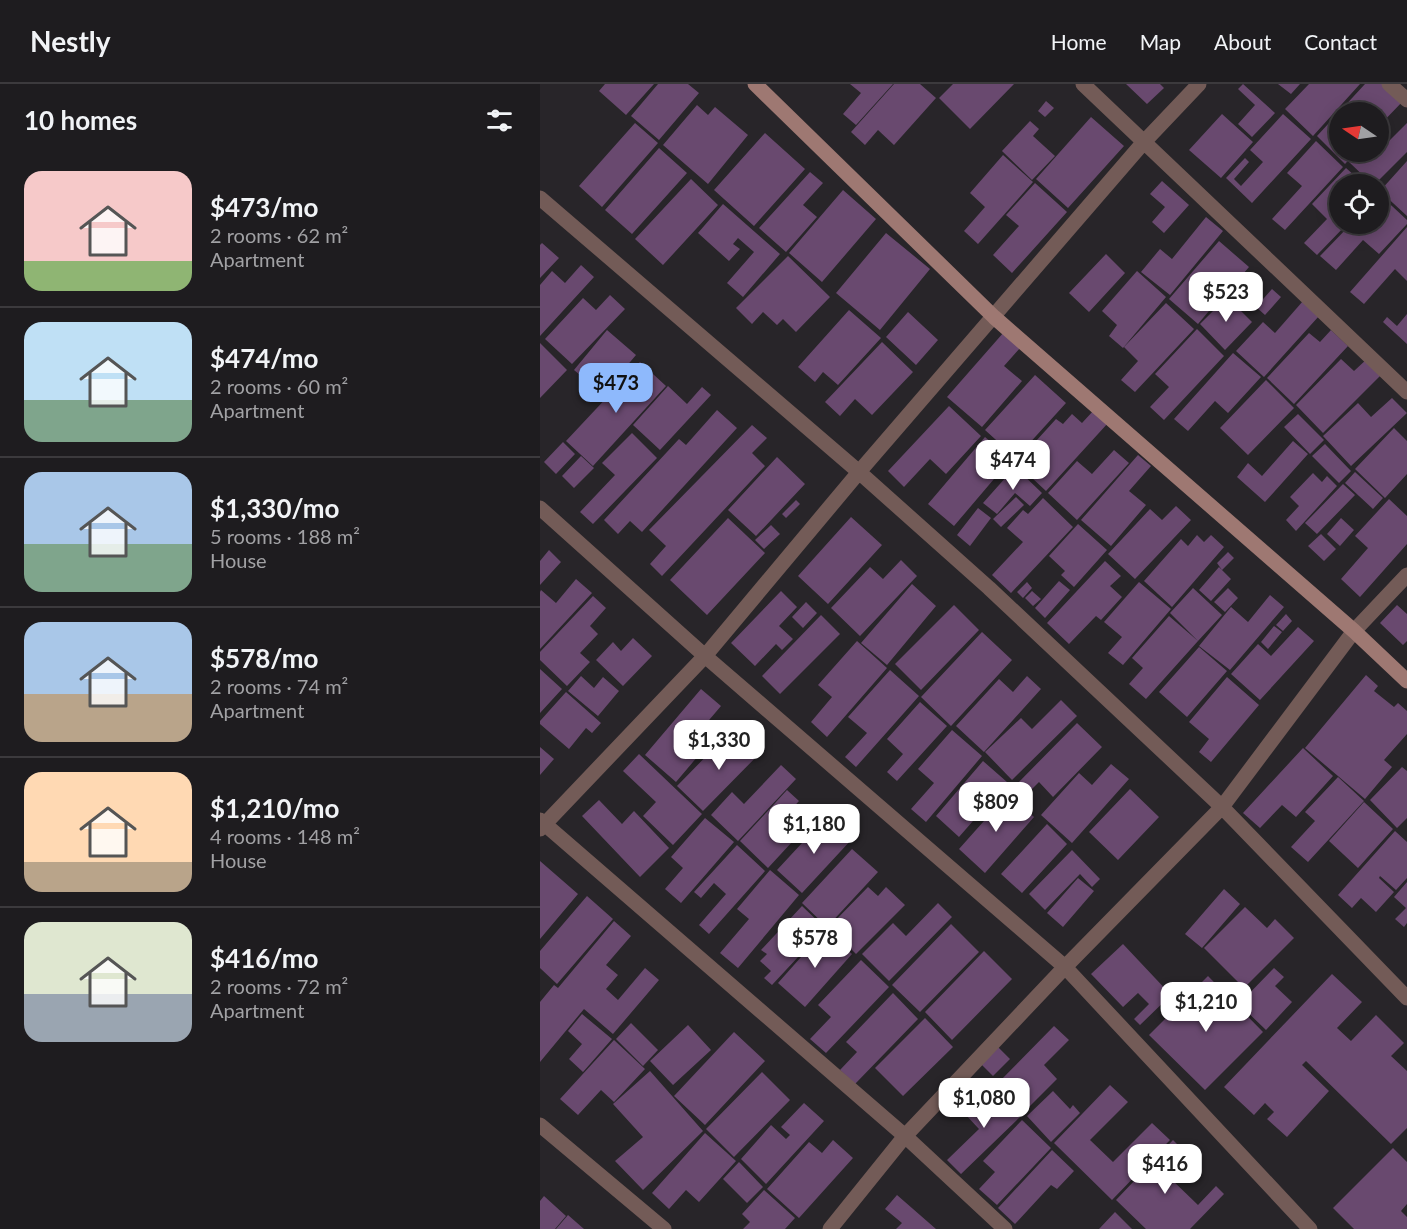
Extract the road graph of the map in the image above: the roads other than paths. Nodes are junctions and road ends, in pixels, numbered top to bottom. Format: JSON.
{"nodes":[{"id":1,"x":755,"y":84,"type":"edge"},
{"id":2,"x":1083,"y":84,"type":"edge"},
{"id":3,"x":1198,"y":84,"type":"edge"},
{"id":4,"x":1389,"y":84,"type":"edge"},
{"id":5,"x":1407,"y":100,"type":"edge"},
{"id":6,"x":1143,"y":143,"type":"junction"},
{"id":7,"x":540,"y":198,"type":"edge"},
{"id":8,"x":994,"y":317,"type":"junction"},
{"id":9,"x":1407,"y":392,"type":"edge"},
{"id":10,"x":859,"y":472,"type":"junction"},
{"id":11,"x":540,"y":508,"type":"edge"},
{"id":12,"x":1407,"y":575,"type":"edge"},
{"id":13,"x":1354,"y":631,"type":"junction"},
{"id":14,"x":705,"y":656,"type":"junction"},
{"id":15,"x":1407,"y":681,"type":"edge"},
{"id":16,"x":1222,"y":807,"type":"junction"},
{"id":17,"x":542,"y":824,"type":"edge"},
{"id":18,"x":1065,"y":967,"type":"junction"},
{"id":19,"x":1407,"y":998,"type":"edge"},
{"id":20,"x":540,"y":1125,"type":"edge"},
{"id":21,"x":905,"y":1136,"type":"junction"},
{"id":22,"x":664,"y":1229,"type":"edge"},
{"id":23,"x":830,"y":1229,"type":"edge"},
{"id":24,"x":1005,"y":1229,"type":"edge"},
{"id":25,"x":1310,"y":1229,"type":"edge"}],
"edges":[{"from":1,"to":8,"type":"street"},
{"from":2,"to":6,"type":"street"},
{"from":3,"to":6,"type":"street"},
{"from":4,"to":5,"type":"street"},
{"from":6,"to":8,"type":"street"},
{"from":6,"to":9,"type":"street"},
{"from":7,"to":10,"type":"street"},
{"from":8,"to":10,"type":"street"},
{"from":8,"to":13,"type":"street"},
{"from":10,"to":14,"type":"street"},
{"from":10,"to":16,"type":"street"},
{"from":11,"to":14,"type":"street"},
{"from":12,"to":13,"type":"street"},
{"from":13,"to":15,"type":"street"},
{"from":13,"to":16,"type":"street"},
{"from":14,"to":17,"type":"street"},
{"from":14,"to":18,"type":"street"},
{"from":16,"to":18,"type":"street"},
{"from":16,"to":19,"type":"street"},
{"from":17,"to":21,"type":"street"},
{"from":18,"to":21,"type":"street"},
{"from":18,"to":25,"type":"street"},
{"from":20,"to":22,"type":"street"},
{"from":21,"to":23,"type":"street"},
{"from":21,"to":24,"type":"street"}]}
